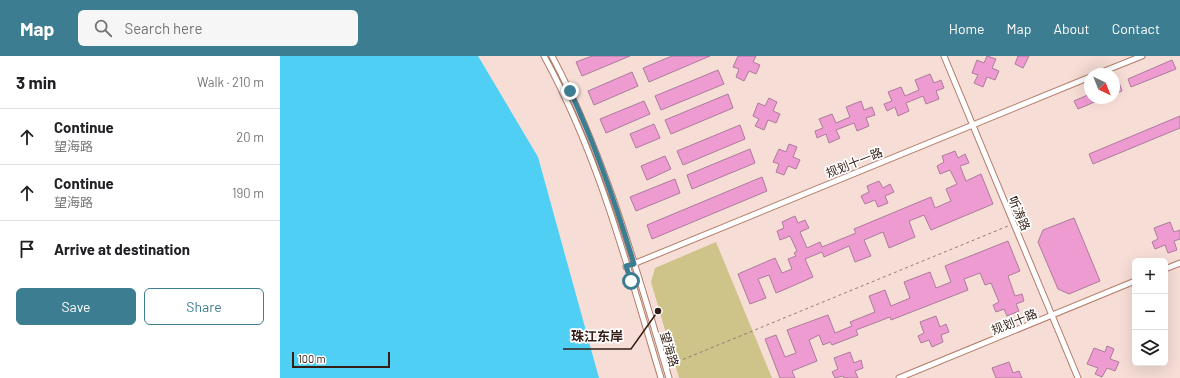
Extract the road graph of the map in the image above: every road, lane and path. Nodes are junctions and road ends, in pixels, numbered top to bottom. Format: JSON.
{"nodes":[{"id":1,"x":544,"y":56,"type":"edge"},
{"id":2,"x":552,"y":56,"type":"edge"},
{"id":3,"x":944,"y":56,"type":"edge"},
{"id":4,"x":1142,"y":56,"type":"edge"},
{"id":5,"x":1112,"y":68,"type":"edge"},
{"id":6,"x":1084,"y":79,"type":"edge"},
{"id":7,"x":972,"y":125,"type":"junction"},
{"id":8,"x":1014,"y":223,"type":"junction"},
{"id":9,"x":1180,"y":263,"type":"edge"},
{"id":10,"x":634,"y":264,"type":"junction"},
{"id":11,"x":626,"y":266,"type":"junction"},
{"id":12,"x":1168,"y":268,"type":"edge"},
{"id":13,"x":1132,"y":282,"type":"edge"},
{"id":14,"x":1052,"y":316,"type":"junction"},
{"id":15,"x":665,"y":367,"type":"junction"},
{"id":16,"x":660,"y":378,"type":"edge"},
{"id":17,"x":669,"y":378,"type":"edge"},
{"id":18,"x":899,"y":378,"type":"edge"},
{"id":19,"x":1078,"y":378,"type":"edge"}],
"edges":[{"from":1,"to":11,"type":"street","name":"望海路"},
{"from":2,"to":10,"type":"street","name":"望海路"},
{"from":3,"to":7,"type":"street","name":"听涛路"},
{"from":4,"to":5,"type":"street"},
{"from":6,"to":7,"type":"street","name":"规划十一路"},
{"from":7,"to":8,"type":"street","name":"听涛路"},
{"from":7,"to":10,"type":"street","name":"规划十一路"},
{"from":8,"to":14,"type":"street","name":"听涛路"},
{"from":8,"to":15,"type":"path"},
{"from":9,"to":12,"type":"street"},
{"from":10,"to":11,"type":"street","name":"规划十一路"},
{"from":10,"to":15,"type":"street","name":"望海路"},
{"from":11,"to":16,"type":"street","name":"望海路"},
{"from":13,"to":14,"type":"street","name":"规划十路"},
{"from":14,"to":18,"type":"street","name":"规划十路"},
{"from":14,"to":19,"type":"street","name":"听涛路"},
{"from":15,"to":17,"type":"street","name":"望海路"}]}
